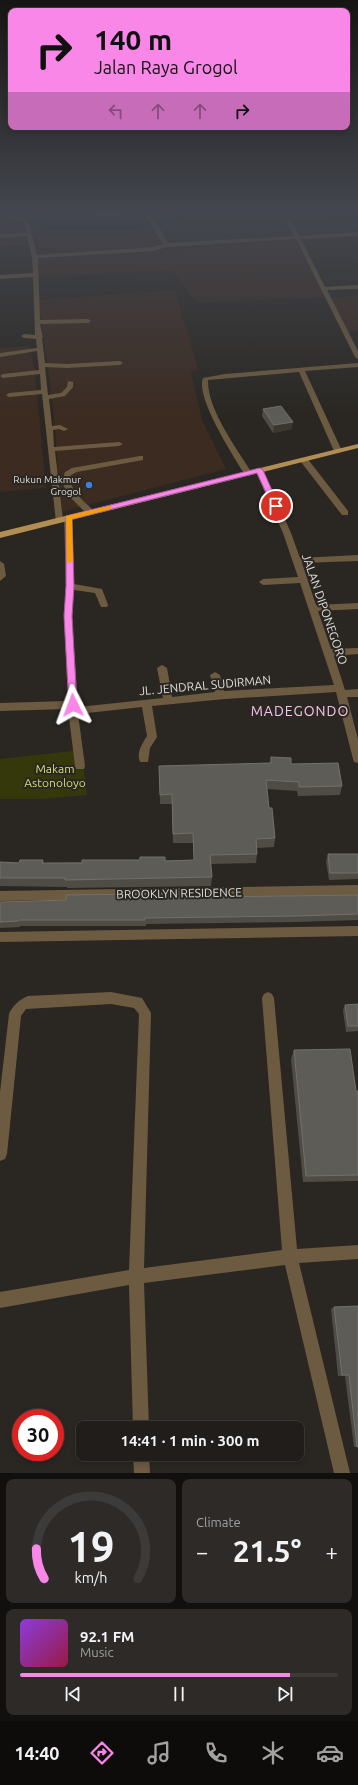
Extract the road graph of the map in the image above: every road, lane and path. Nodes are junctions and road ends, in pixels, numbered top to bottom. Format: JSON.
{"nodes":[{"id":1,"x":35,"y":280,"type":"edge"},
{"id":2,"x":318,"y":280,"type":"edge"},
{"id":3,"x":358,"y":287,"type":"edge"},
{"id":4,"x":323,"y":289,"type":"junction"},
{"id":5,"x":88,"y":321,"type":"dead end"},
{"id":6,"x":37,"y":322,"type":"junction"},
{"id":7,"x":24,"y":336,"type":"dead end"},
{"id":8,"x":40,"y":337,"type":"junction"},
{"id":9,"x":41,"y":349,"type":"junction"},
{"id":10,"x":0,"y":355,"type":"edge"},
{"id":11,"x":358,"y":357,"type":"edge"},
{"id":12,"x":120,"y":363,"type":"dead end"},
{"id":13,"x":358,"y":365,"type":"edge"},
{"id":14,"x":42,"y":368,"type":"junction"},
{"id":15,"x":301,"y":369,"type":"junction"},
{"id":16,"x":3,"y":376,"type":"dead end"},
{"id":17,"x":70,"y":382,"type":"dead end"},
{"id":18,"x":45,"y":394,"type":"junction"},
{"id":19,"x":9,"y":395,"type":"dead end"},
{"id":20,"x":48,"y":429,"type":"junction"},
{"id":21,"x":64,"y":429,"type":"dead end"},
{"id":22,"x":119,"y":444,"type":"dead end"},
{"id":23,"x":358,"y":446,"type":"edge"},
{"id":24,"x":51,"y":449,"type":"junction"},
{"id":25,"x":338,"y":451,"type":"junction"},
{"id":26,"x":140,"y":458,"type":"dead end"},
{"id":27,"x":304,"y":460,"type":"junction"},
{"id":28,"x":260,"y":470,"type":"junction"},
{"id":29,"x":248,"y":473,"type":"junction"},
{"id":30,"x":90,"y":512,"type":"junction"},
{"id":31,"x":346,"y":513,"type":"dead end"},
{"id":32,"x":64,"y":519,"type":"junction"},
{"id":33,"x":0,"y":535,"type":"edge"},
{"id":34,"x":358,"y":558,"type":"edge"},
{"id":35,"x":296,"y":560,"type":"junction"},
{"id":36,"x":0,"y":564,"type":"edge"},
{"id":37,"x":0,"y":578,"type":"edge"},
{"id":38,"x":302,"y":580,"type":"junction"},
{"id":39,"x":263,"y":582,"type":"dead end"},
{"id":40,"x":70,"y":586,"type":"junction"},
{"id":41,"x":104,"y":604,"type":"dead end"},
{"id":42,"x":358,"y":606,"type":"edge"},
{"id":43,"x":312,"y":608,"type":"junction"},
{"id":44,"x":358,"y":651,"type":"edge"},
{"id":45,"x":328,"y":653,"type":"junction"},
{"id":46,"x":162,"y":668,"type":"dead end"},
{"id":47,"x":215,"y":674,"type":"dead end"},
{"id":48,"x":340,"y":691,"type":"junction"},
{"id":49,"x":358,"y":693,"type":"edge"},
{"id":50,"x":221,"y":696,"type":"junction"},
{"id":51,"x":168,"y":701,"type":"junction"},
{"id":52,"x":146,"y":703,"type":"junction"},
{"id":53,"x":0,"y":707,"type":"edge"},
{"id":54,"x":73,"y":708,"type":"junction"},
{"id":55,"x":144,"y":759,"type":"dead end"},
{"id":56,"x":358,"y":759,"type":"edge"},
{"id":57,"x":80,"y":766,"type":"dead end"},
{"id":58,"x":358,"y":890,"type":"edge"},
{"id":59,"x":0,"y":896,"type":"edge"},
{"id":60,"x":358,"y":931,"type":"edge"},
{"id":61,"x":0,"y":937,"type":"edge"},
{"id":62,"x":268,"y":998,"type":"dead end"},
{"id":63,"x":0,"y":1154,"type":"edge"},
{"id":64,"x":358,"y":1252,"type":"edge"},
{"id":65,"x":290,"y":1256,"type":"junction"},
{"id":66,"x":136,"y":1276,"type":"junction"},
{"id":67,"x":0,"y":1300,"type":"edge"},
{"id":68,"x":141,"y":1421,"type":"edge"},
{"id":69,"x":141,"y":1461,"type":"edge"},
{"id":70,"x":142,"y":1473,"type":"edge"},
{"id":71,"x":342,"y":1473,"type":"edge"}],
"edges":[{"from":1,"to":6,"type":"street"},
{"from":2,"to":4,"type":"street"},
{"from":3,"to":4,"type":"street"},
{"from":4,"to":11,"type":"street"},
{"from":5,"to":6,"type":"street"},
{"from":6,"to":8,"type":"street"},
{"from":7,"to":8,"type":"street"},
{"from":8,"to":9,"type":"street"},
{"from":9,"to":10,"type":"street"},
{"from":9,"to":14,"type":"street"},
{"from":12,"to":14,"type":"street"},
{"from":13,"to":15,"type":"street"},
{"from":14,"to":16,"type":"street"},
{"from":14,"to":18,"type":"street"},
{"from":15,"to":25,"type":"street"},
{"from":15,"to":29,"type":"street"},
{"from":17,"to":18,"type":"street"},
{"from":18,"to":19,"type":"street"},
{"from":18,"to":20,"type":"street"},
{"from":20,"to":21,"type":"street"},
{"from":20,"to":24,"type":"street"},
{"from":22,"to":24,"type":"street"},
{"from":23,"to":25,"type":"main road"},
{"from":24,"to":32,"type":"street"},
{"from":25,"to":27,"type":"main road"},
{"from":26,"to":30,"type":"street"},
{"from":27,"to":28,"type":"main road"},
{"from":27,"to":31,"type":"street"},
{"from":28,"to":29,"type":"main road"},
{"from":28,"to":35,"type":"street","name":"JALAN DIPONEGORO"},
{"from":29,"to":30,"type":"main road"},
{"from":30,"to":32,"type":"main road"},
{"from":32,"to":33,"type":"main road"},
{"from":32,"to":40,"type":"street"},
{"from":34,"to":35,"type":"street"},
{"from":35,"to":38,"type":"street","name":"JALAN DIPONEGORO"},
{"from":36,"to":37,"type":"street"},
{"from":38,"to":39,"type":"street"},
{"from":38,"to":43,"type":"street","name":"JALAN DIPONEGORO"},
{"from":40,"to":41,"type":"street"},
{"from":40,"to":54,"type":"street"},
{"from":42,"to":43,"type":"street"},
{"from":43,"to":45,"type":"street","name":"JALAN DIPONEGORO"},
{"from":44,"to":45,"type":"street"},
{"from":45,"to":48,"type":"street","name":"JALAN DIPONEGORO"},
{"from":46,"to":51,"type":"street"},
{"from":47,"to":50,"type":"street"},
{"from":48,"to":49,"type":"street","name":"JL. JENDRAL SUDIRMAN"},
{"from":48,"to":50,"type":"street","name":"JL. JENDRAL SUDIRMAN"},
{"from":48,"to":56,"type":"street","name":"JALAN DIPONEGORO"},
{"from":50,"to":51,"type":"street","name":"JL. JENDRAL SUDIRMAN"},
{"from":51,"to":52,"type":"street","name":"JL. JENDRAL SUDIRMAN"},
{"from":52,"to":54,"type":"street","name":"JL. JENDRAL SUDIRMAN"},
{"from":52,"to":55,"type":"street"},
{"from":53,"to":54,"type":"street","name":"JL. JENDRAL SUDIRMAN"},
{"from":54,"to":57,"type":"street"},
{"from":58,"to":59,"type":"street","name":"BROOKLYN RESIDENCE"},
{"from":60,"to":61,"type":"street"},
{"from":62,"to":65,"type":"street"},
{"from":63,"to":66,"type":"street"},
{"from":64,"to":65,"type":"street"},
{"from":65,"to":66,"type":"street"},
{"from":65,"to":71,"type":"street"},
{"from":66,"to":67,"type":"street"},
{"from":66,"to":68,"type":"street"},
{"from":69,"to":70,"type":"street"}]}
